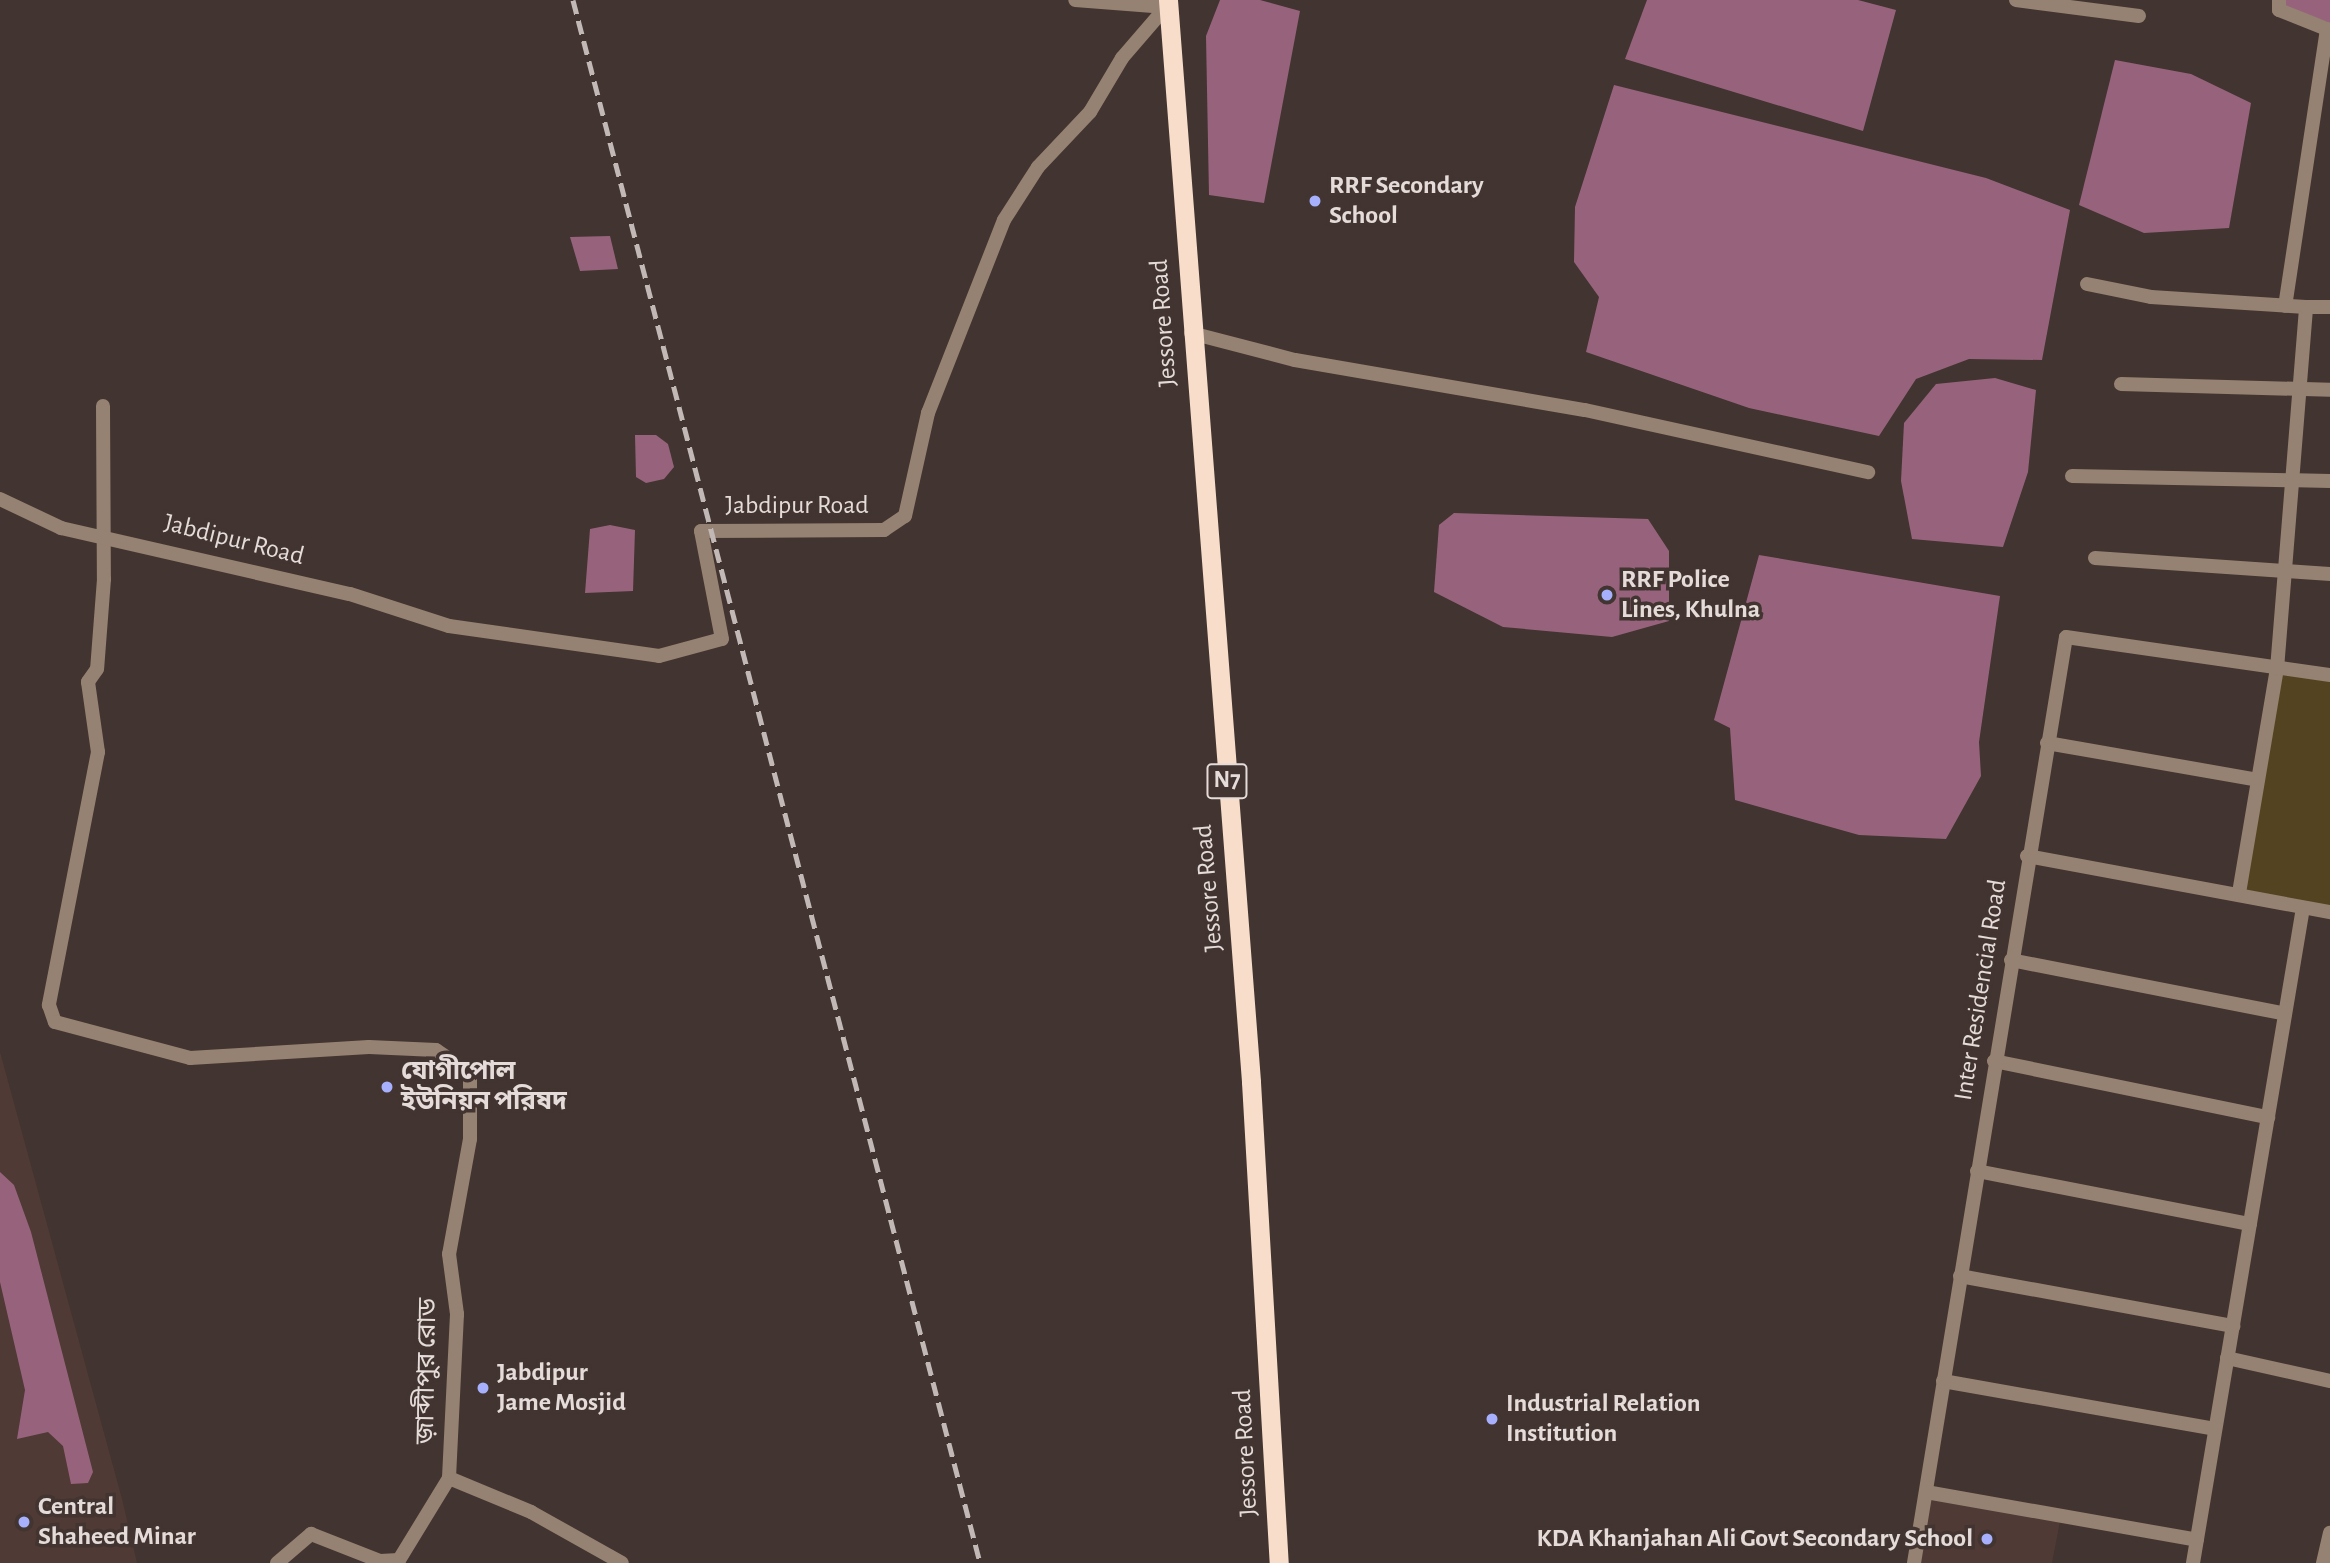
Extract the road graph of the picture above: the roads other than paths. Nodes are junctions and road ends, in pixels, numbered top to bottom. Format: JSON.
{"nodes":[{"id":1,"x":1075,"y":0,"type":"edge"},
{"id":2,"x":2016,"y":0,"type":"edge"},
{"id":3,"x":2279,"y":0,"type":"edge"},
{"id":4,"x":1167,"y":4,"type":"edge"},
{"id":5,"x":2101,"y":5,"type":"edge"},
{"id":6,"x":2139,"y":16,"type":"dead end"},
{"id":7,"x":2329,"y":29,"type":"edge"},
{"id":8,"x":2087,"y":284,"type":"dead end"},
{"id":9,"x":2285,"y":306,"type":"junction"},
{"id":10,"x":2306,"y":307,"type":"junction"},
{"id":11,"x":2330,"y":307,"type":"edge"},
{"id":12,"x":1191,"y":333,"type":"junction"},
{"id":13,"x":2122,"y":384,"type":"dead end"},
{"id":14,"x":2301,"y":390,"type":"junction"},
{"id":15,"x":2330,"y":390,"type":"edge"},
{"id":16,"x":103,"y":406,"type":"dead end"},
{"id":17,"x":1868,"y":472,"type":"dead end"},
{"id":18,"x":2072,"y":476,"type":"dead end"},
{"id":19,"x":2290,"y":479,"type":"junction"},
{"id":20,"x":2330,"y":481,"type":"edge"},
{"id":21,"x":0,"y":499,"type":"edge"},
{"id":22,"x":103,"y":535,"type":"junction"},
{"id":23,"x":2095,"y":558,"type":"dead end"},
{"id":24,"x":2281,"y":572,"type":"junction"},
{"id":25,"x":2330,"y":574,"type":"edge"},
{"id":26,"x":2277,"y":669,"type":"junction"},
{"id":27,"x":2330,"y":675,"type":"edge"},
{"id":28,"x":2047,"y":743,"type":"junction"},
{"id":29,"x":2258,"y":780,"type":"junction"},
{"id":30,"x":2027,"y":856,"type":"junction"},
{"id":31,"x":2239,"y":893,"type":"junction"},
{"id":32,"x":2303,"y":908,"type":"junction"},
{"id":33,"x":2330,"y":912,"type":"edge"},
{"id":34,"x":2011,"y":960,"type":"junction"},
{"id":35,"x":2285,"y":1014,"type":"junction"},
{"id":36,"x":1994,"y":1061,"type":"junction"},
{"id":37,"x":2268,"y":1117,"type":"junction"},
{"id":38,"x":1977,"y":1171,"type":"junction"},
{"id":39,"x":2250,"y":1224,"type":"junction"},
{"id":40,"x":1960,"y":1276,"type":"junction"},
{"id":41,"x":2233,"y":1326,"type":"junction"},
{"id":42,"x":2227,"y":1358,"type":"junction"},
{"id":43,"x":1943,"y":1381,"type":"junction"},
{"id":44,"x":2330,"y":1381,"type":"edge"},
{"id":45,"x":2215,"y":1429,"type":"junction"},
{"id":46,"x":449,"y":1478,"type":"junction"},
{"id":47,"x":1926,"y":1492,"type":"junction"},
{"id":48,"x":2330,"y":1532,"type":"edge"},
{"id":49,"x":2197,"y":1540,"type":"junction"},
{"id":50,"x":276,"y":1563,"type":"edge"},
{"id":51,"x":622,"y":1563,"type":"edge"},
{"id":52,"x":1279,"y":1563,"type":"edge"},
{"id":53,"x":1914,"y":1563,"type":"edge"},
{"id":54,"x":2193,"y":1563,"type":"edge"},
{"id":55,"x":2323,"y":1563,"type":"edge"}],
"edges":[{"from":1,"to":4,"type":"street"},
{"from":2,"to":5,"type":"street"},
{"from":3,"to":7,"type":"street"},
{"from":4,"to":12,"type":"highway","name":"Jessore Road","number":"N7"},
{"from":4,"to":22,"type":"street","name":"Jabdipur Road"},
{"from":5,"to":6,"type":"street"},
{"from":7,"to":9,"type":"street"},
{"from":8,"to":9,"type":"street"},
{"from":9,"to":10,"type":"street"},
{"from":10,"to":11,"type":"street"},
{"from":10,"to":14,"type":"street"},
{"from":12,"to":17,"type":"street"},
{"from":12,"to":52,"type":"highway","name":"Jessore Road","number":"N7"},
{"from":13,"to":14,"type":"street"},
{"from":14,"to":15,"type":"street"},
{"from":14,"to":19,"type":"street"},
{"from":16,"to":22,"type":"street"},
{"from":18,"to":19,"type":"street"},
{"from":19,"to":20,"type":"street"},
{"from":19,"to":24,"type":"street"},
{"from":21,"to":22,"type":"street","name":"Jabdipur Road"},
{"from":22,"to":46,"type":"street","name":"জ়াব্দীপুর রোড"},
{"from":23,"to":24,"type":"street"},
{"from":24,"to":25,"type":"street"},
{"from":24,"to":26,"type":"street"},
{"from":26,"to":27,"type":"street"},
{"from":26,"to":28,"type":"street","name":"Inter Residencial Road"},
{"from":26,"to":29,"type":"street"},
{"from":28,"to":29,"type":"street"},
{"from":28,"to":30,"type":"street","name":"Inter Residencial Road"},
{"from":29,"to":31,"type":"street"},
{"from":30,"to":31,"type":"street"},
{"from":30,"to":34,"type":"street","name":"Inter Residencial Road"},
{"from":31,"to":32,"type":"street"},
{"from":32,"to":33,"type":"street"},
{"from":32,"to":35,"type":"street"},
{"from":34,"to":35,"type":"street"},
{"from":34,"to":36,"type":"street","name":"Inter Residencial Road"},
{"from":35,"to":37,"type":"street"},
{"from":36,"to":37,"type":"street"},
{"from":36,"to":38,"type":"street","name":"Inter Residencial Road"},
{"from":37,"to":39,"type":"street"},
{"from":38,"to":39,"type":"street"},
{"from":38,"to":40,"type":"street","name":"Inter Residencial Road"},
{"from":39,"to":41,"type":"street"},
{"from":40,"to":41,"type":"street"},
{"from":40,"to":43,"type":"street","name":"Inter Residencial Road"},
{"from":41,"to":42,"type":"street"},
{"from":42,"to":44,"type":"street"},
{"from":42,"to":45,"type":"street"},
{"from":43,"to":45,"type":"street"},
{"from":43,"to":47,"type":"street","name":"Inter Residencial Road"},
{"from":45,"to":49,"type":"street"},
{"from":46,"to":50,"type":"street"},
{"from":46,"to":51,"type":"street","name":"জ়াব্দীপুর রোড"},
{"from":47,"to":49,"type":"street"},
{"from":47,"to":53,"type":"street","name":"Inter Residencial Road"},
{"from":48,"to":55,"type":"street"},
{"from":49,"to":54,"type":"street"}]}
